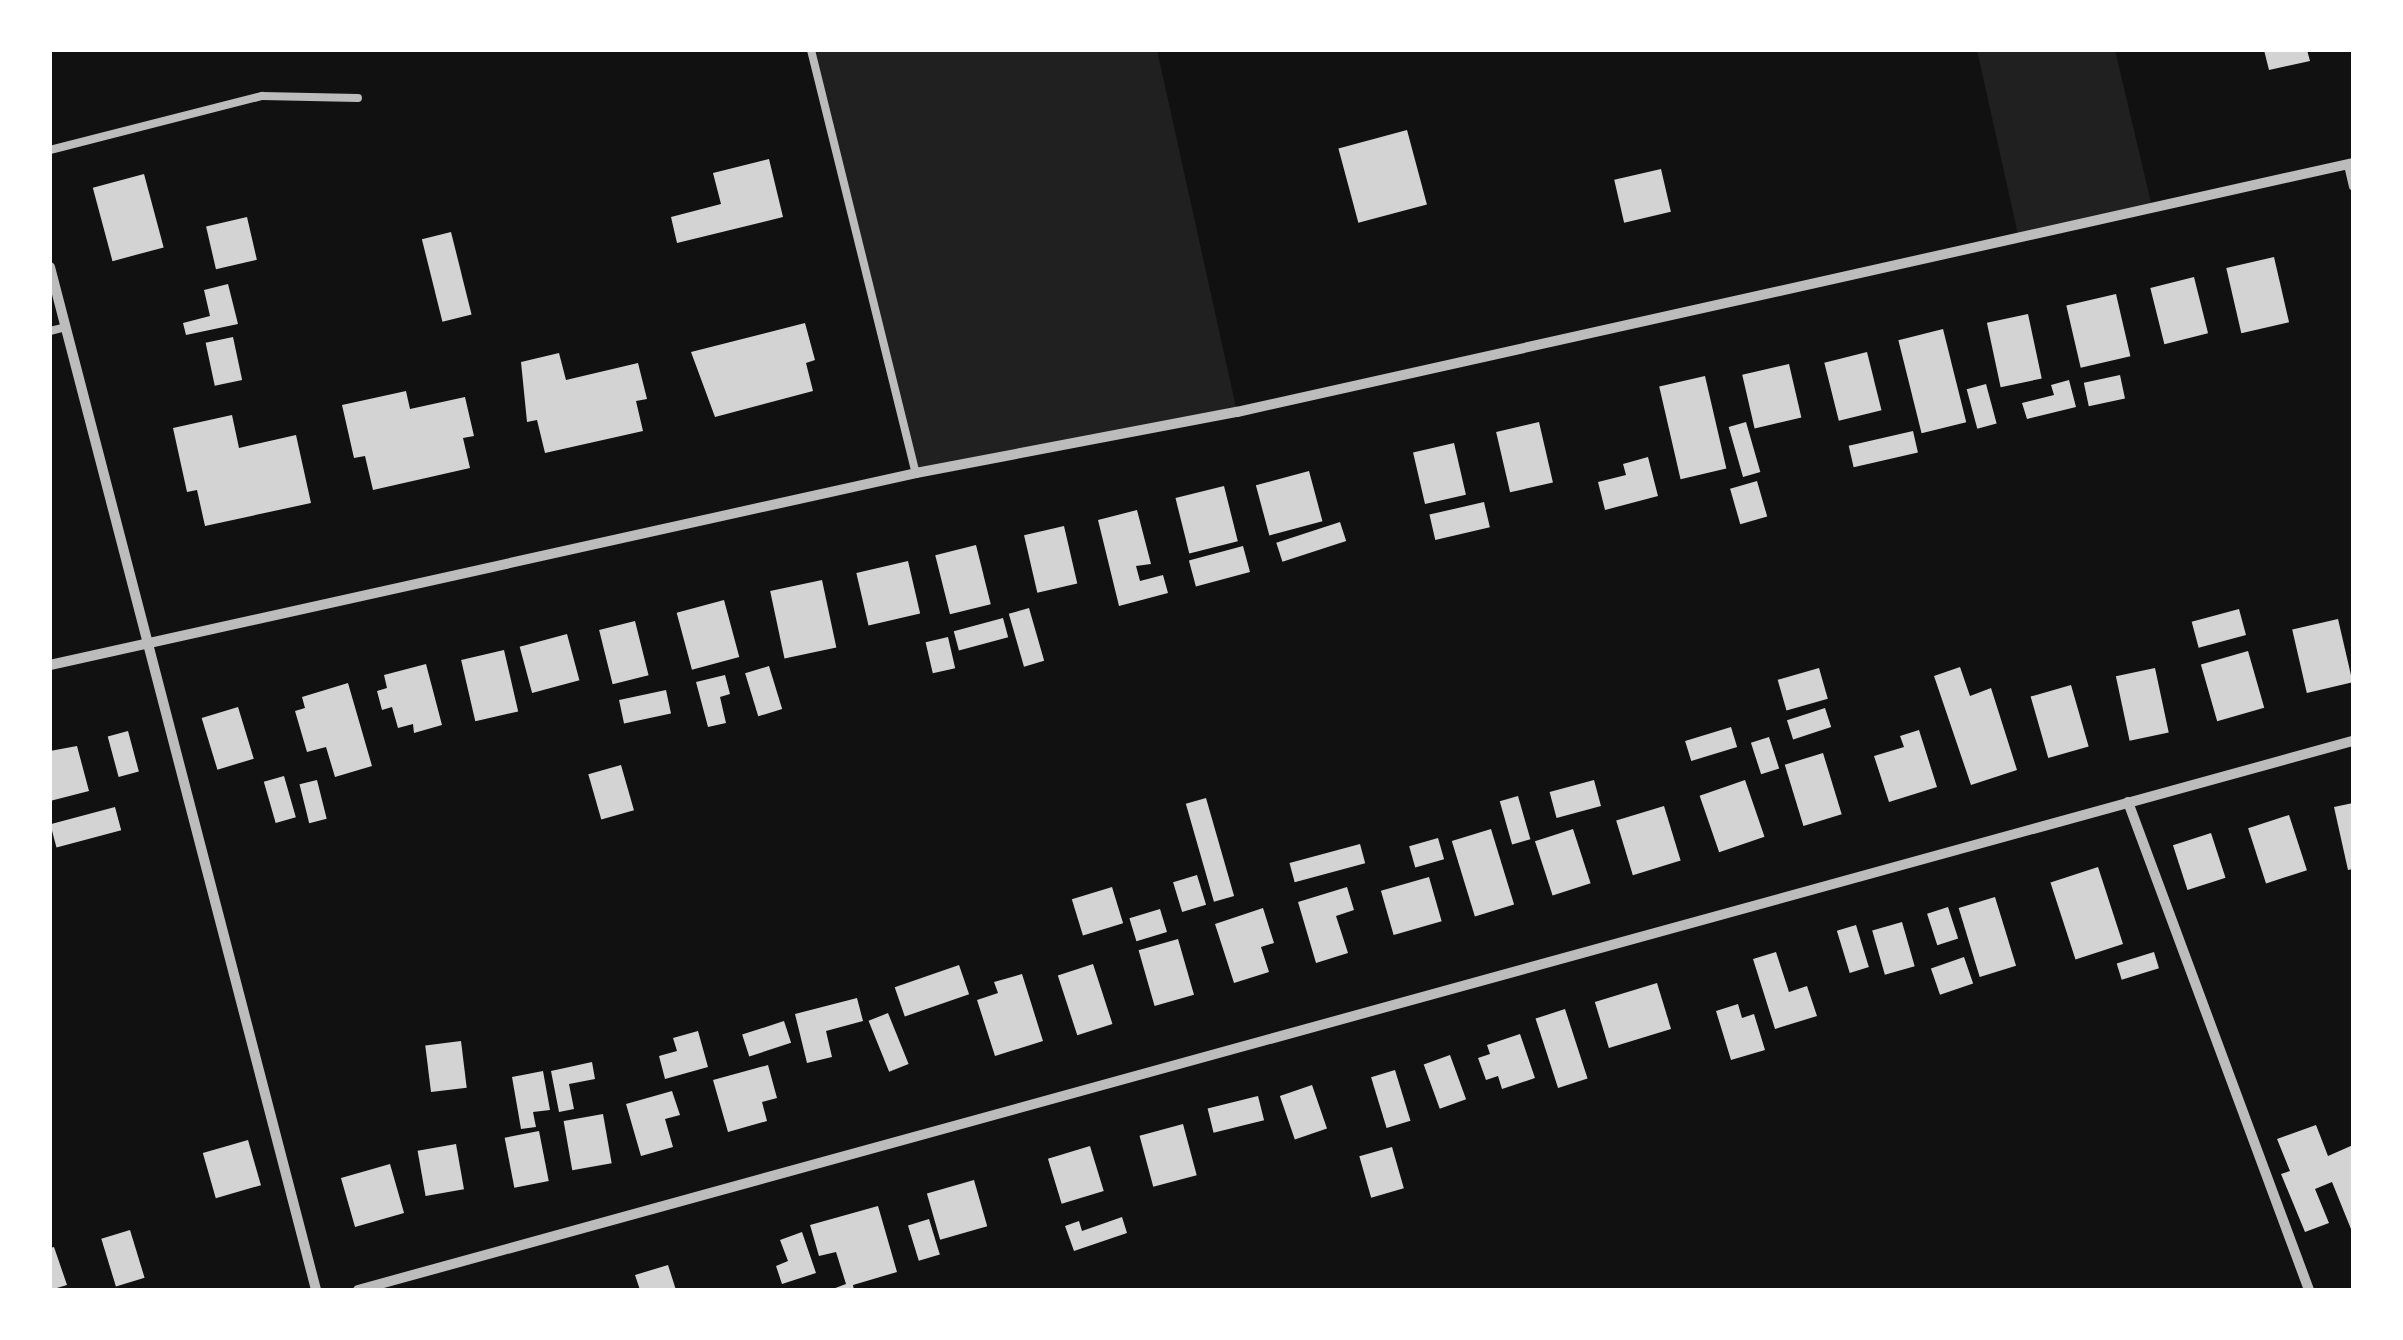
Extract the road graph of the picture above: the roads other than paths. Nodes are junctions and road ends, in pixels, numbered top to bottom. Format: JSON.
{"nodes":[{"id":1,"x":810,"y":50,"type":"edge"},
{"id":2,"x":358,"y":98,"type":"dead end"},
{"id":3,"x":50,"y":150,"type":"edge"},
{"id":4,"x":2350,"y":164,"type":"edge"},
{"id":5,"x":2353,"y":186,"type":"edge"},
{"id":6,"x":50,"y":267,"type":"edge"},
{"id":7,"x":56,"y":329,"type":"edge"},
{"id":8,"x":916,"y":474,"type":"junction"},
{"id":9,"x":146,"y":644,"type":"junction"},
{"id":10,"x":50,"y":664,"type":"edge"},
{"id":11,"x":2353,"y":741,"type":"edge"},
{"id":12,"x":2128,"y":802,"type":"junction"},
{"id":13,"x":316,"y":1290,"type":"edge"},
{"id":14,"x":358,"y":1290,"type":"edge"},
{"id":15,"x":2309,"y":1290,"type":"edge"}],
"edges":[{"from":1,"to":8,"type":"lane"},
{"from":2,"to":3,"type":"lane"},
{"from":4,"to":5,"type":"lane"},
{"from":4,"to":8,"type":"street"},
{"from":6,"to":7,"type":"street"},
{"from":7,"to":9,"type":"street"},
{"from":8,"to":9,"type":"street"},
{"from":9,"to":10,"type":"street"},
{"from":9,"to":13,"type":"street"},
{"from":11,"to":12,"type":"street"},
{"from":12,"to":14,"type":"street"},
{"from":12,"to":15,"type":"street"}]}
